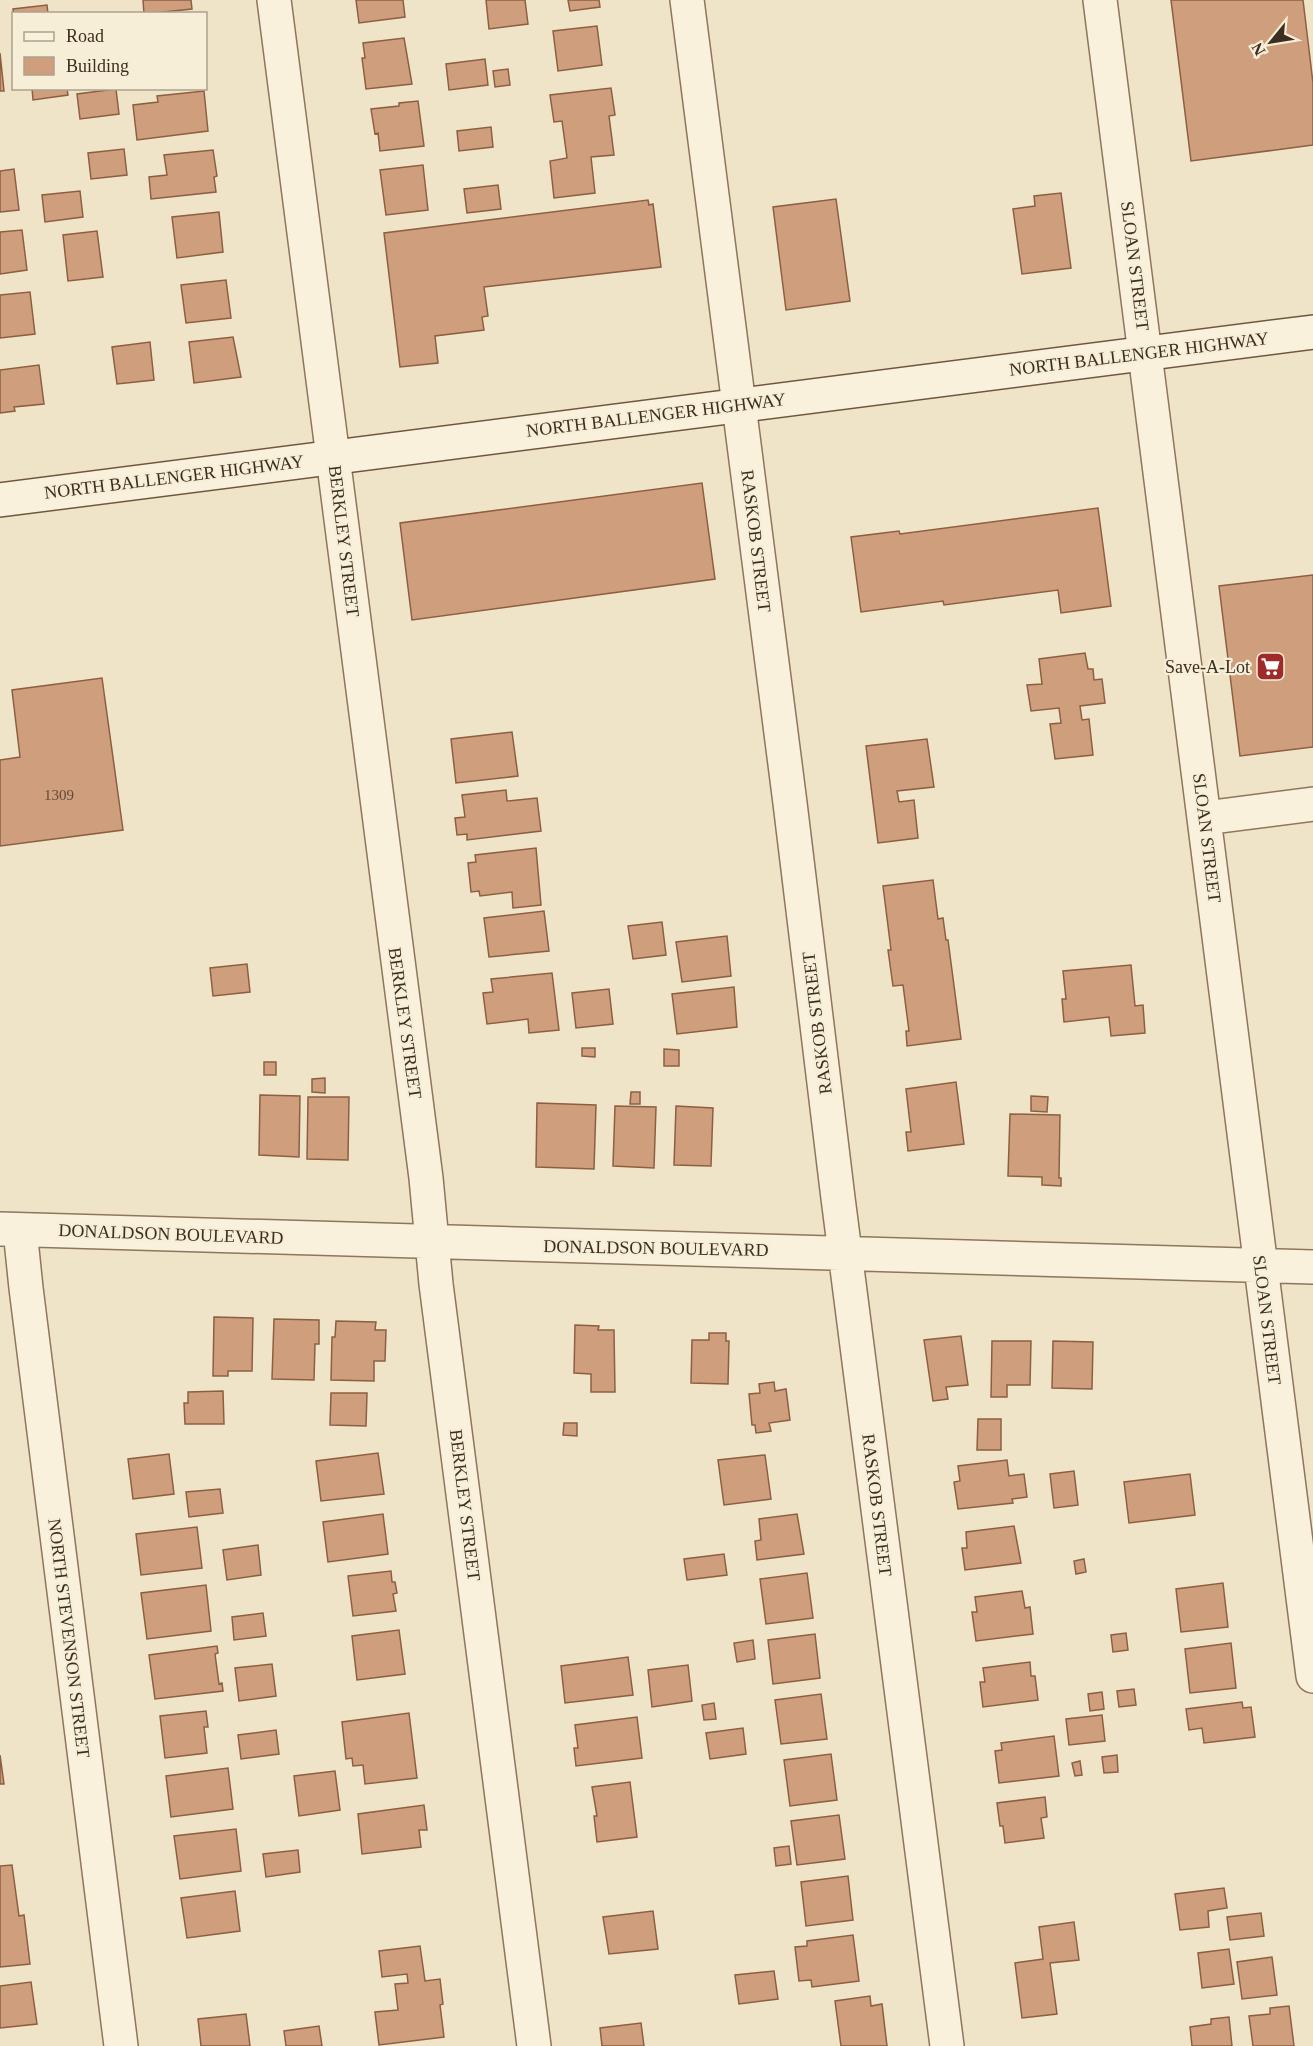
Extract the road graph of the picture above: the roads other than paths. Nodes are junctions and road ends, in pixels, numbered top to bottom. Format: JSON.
{"nodes":[{"id":1,"x":274,"y":0,"type":"edge"},
{"id":2,"x":687,"y":0,"type":"edge"},
{"id":3,"x":1100,"y":0,"type":"edge"},
{"id":4,"x":1313,"y":332,"type":"edge"},
{"id":5,"x":1146,"y":353,"type":"junction"},
{"id":6,"x":738,"y":405,"type":"junction"},
{"id":7,"x":333,"y":457,"type":"junction"},
{"id":8,"x":0,"y":500,"type":"edge"},
{"id":9,"x":1313,"y":804,"type":"edge"},
{"id":10,"x":1205,"y":818,"type":"junction"},
{"id":11,"x":10,"y":1229,"type":"edge"},
{"id":12,"x":432,"y":1242,"type":"junction"},
{"id":13,"x":845,"y":1254,"type":"junction"},
{"id":14,"x":1260,"y":1265,"type":"junction"},
{"id":15,"x":1313,"y":1267,"type":"edge"},
{"id":16,"x":1313,"y":1676,"type":"edge"},
{"id":17,"x":121,"y":2046,"type":"edge"},
{"id":18,"x":534,"y":2046,"type":"edge"},
{"id":19,"x":947,"y":2046,"type":"edge"}],
"edges":[{"from":1,"to":7,"type":"street","name":"BERKLEY STREET"},
{"from":2,"to":6,"type":"street","name":"RASKOB STREET"},
{"from":3,"to":5,"type":"street","name":"SLOAN STREET"},
{"from":4,"to":5,"type":"street","name":"NORTH BALLENGER HIGHWAY"},
{"from":5,"to":6,"type":"street","name":"NORTH BALLENGER HIGHWAY"},
{"from":5,"to":10,"type":"street","name":"SLOAN STREET"},
{"from":6,"to":7,"type":"street","name":"NORTH BALLENGER HIGHWAY"},
{"from":6,"to":13,"type":"street","name":"RASKOB STREET"},
{"from":7,"to":8,"type":"street","name":"NORTH BALLENGER HIGHWAY"},
{"from":7,"to":12,"type":"street","name":"BERKLEY STREET"},
{"from":9,"to":10,"type":"street"},
{"from":10,"to":14,"type":"street","name":"SLOAN STREET"},
{"from":11,"to":12,"type":"street","name":"DONALDSON BOULEVARD"},
{"from":11,"to":17,"type":"street","name":"NORTH STEVENSON STREET"},
{"from":12,"to":13,"type":"street","name":"DONALDSON BOULEVARD"},
{"from":12,"to":18,"type":"street","name":"BERKLEY STREET"},
{"from":13,"to":14,"type":"street","name":"DONALDSON BOULEVARD"},
{"from":13,"to":19,"type":"street","name":"RASKOB STREET"},
{"from":14,"to":15,"type":"street","name":"DONALDSON BOULEVARD"},
{"from":14,"to":16,"type":"street","name":"SLOAN STREET"}]}
